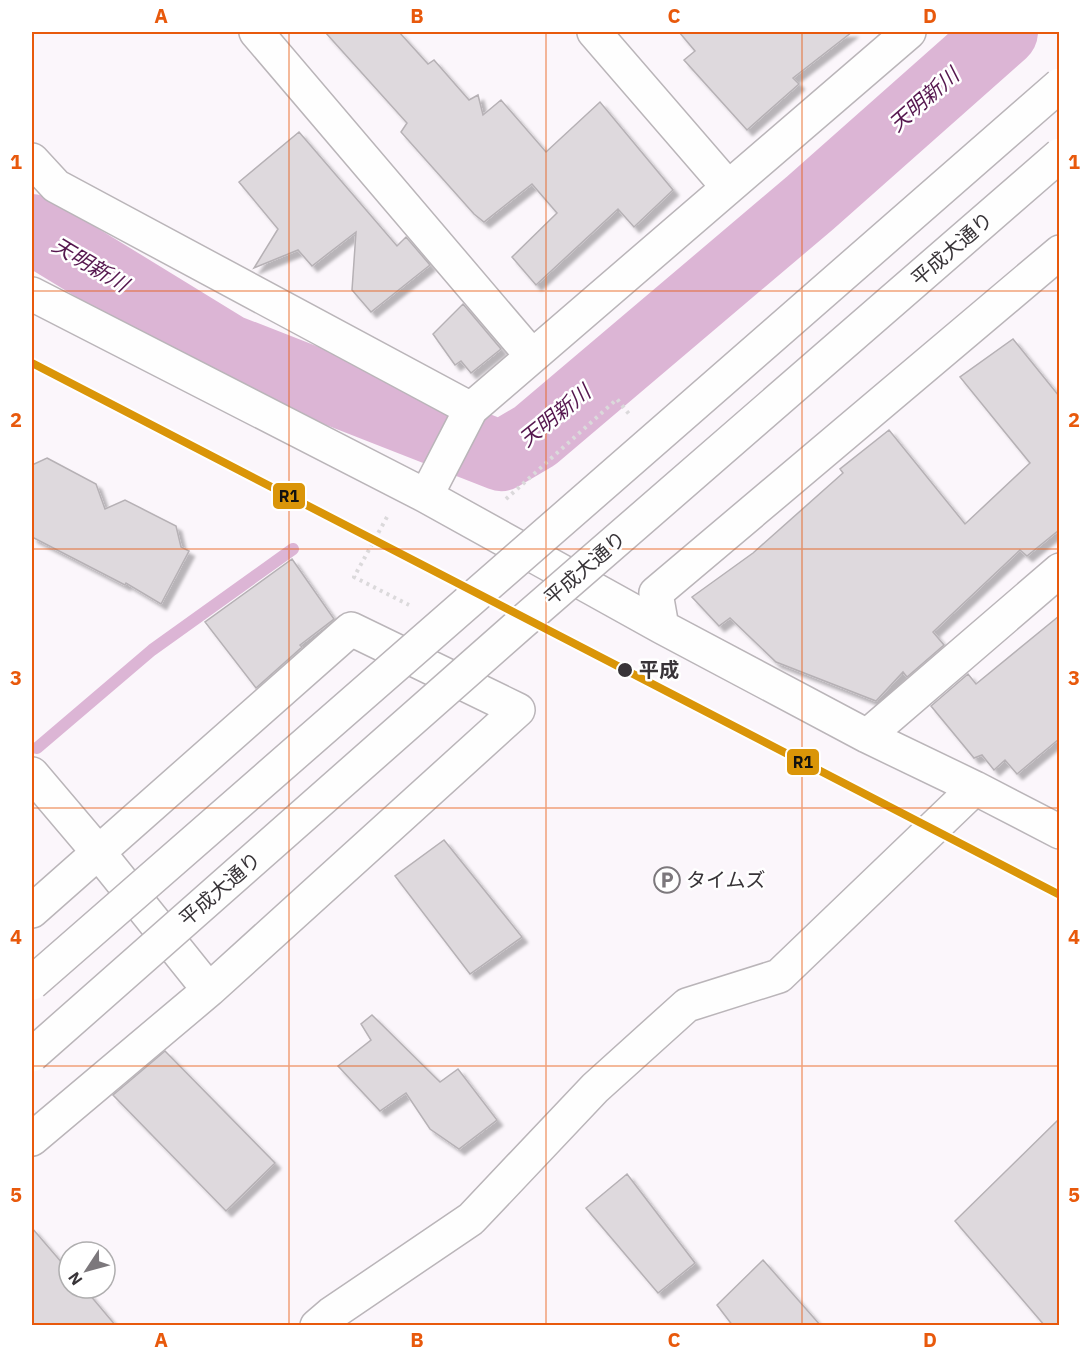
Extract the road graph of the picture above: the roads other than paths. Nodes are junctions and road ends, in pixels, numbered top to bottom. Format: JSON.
{"nodes":[{"id":1,"x":256,"y":32,"type":"edge"},
{"id":2,"x":594,"y":32,"type":"edge"},
{"id":3,"x":909,"y":32,"type":"edge"},
{"id":4,"x":1059,"y":84,"type":"edge"},
{"id":5,"x":1059,"y":155,"type":"edge"},
{"id":6,"x":32,"y":160,"type":"edge"},
{"id":7,"x":728,"y":187,"type":"junction"},
{"id":8,"x":1059,"y":252,"type":"edge"},
{"id":9,"x":32,"y":294,"type":"edge"},
{"id":10,"x":532,"y":356,"type":"junction"},
{"id":11,"x":471,"y":409,"type":"junction"},
{"id":12,"x":426,"y":496,"type":"junction"},
{"id":13,"x":1059,"y":570,"type":"edge"},
{"id":14,"x":639,"y":623,"type":"junction"},
{"id":15,"x":867,"y":736,"type":"junction"},
{"id":16,"x":32,"y":774,"type":"edge"},
{"id":17,"x":975,"y":788,"type":"junction"},
{"id":18,"x":1059,"y":832,"type":"edge"},
{"id":19,"x":99,"y":852,"type":"junction"},
{"id":20,"x":32,"y":911,"type":"edge"},
{"id":21,"x":32,"y":983,"type":"edge"},
{"id":22,"x":209,"y":990,"type":"junction"},
{"id":23,"x":32,"y":1055,"type":"edge"},
{"id":24,"x":32,"y":1139,"type":"edge"},
{"id":25,"x":317,"y":1326,"type":"edge"}],
"edges":[{"from":1,"to":10,"type":"street"},
{"from":2,"to":7,"type":"street"},
{"from":3,"to":7,"type":"street"},
{"from":4,"to":21,"type":"street","bridge":true},
{"from":5,"to":23,"type":"street","name":"平成大通り","bridge":true},
{"from":6,"to":11,"type":"street"},
{"from":7,"to":10,"type":"street"},
{"from":8,"to":14,"type":"street"},
{"from":9,"to":12,"type":"street"},
{"from":10,"to":11,"type":"street"},
{"from":11,"to":12,"type":"street"},
{"from":12,"to":14,"type":"street"},
{"from":13,"to":15,"type":"street"},
{"from":14,"to":15,"type":"street"},
{"from":15,"to":17,"type":"street"},
{"from":16,"to":19,"type":"street"},
{"from":17,"to":18,"type":"street"},
{"from":17,"to":25,"type":"street"},
{"from":19,"to":20,"type":"street"},
{"from":19,"to":22,"type":"street"},
{"from":19,"to":22,"type":"street"},
{"from":22,"to":24,"type":"street"}]}
